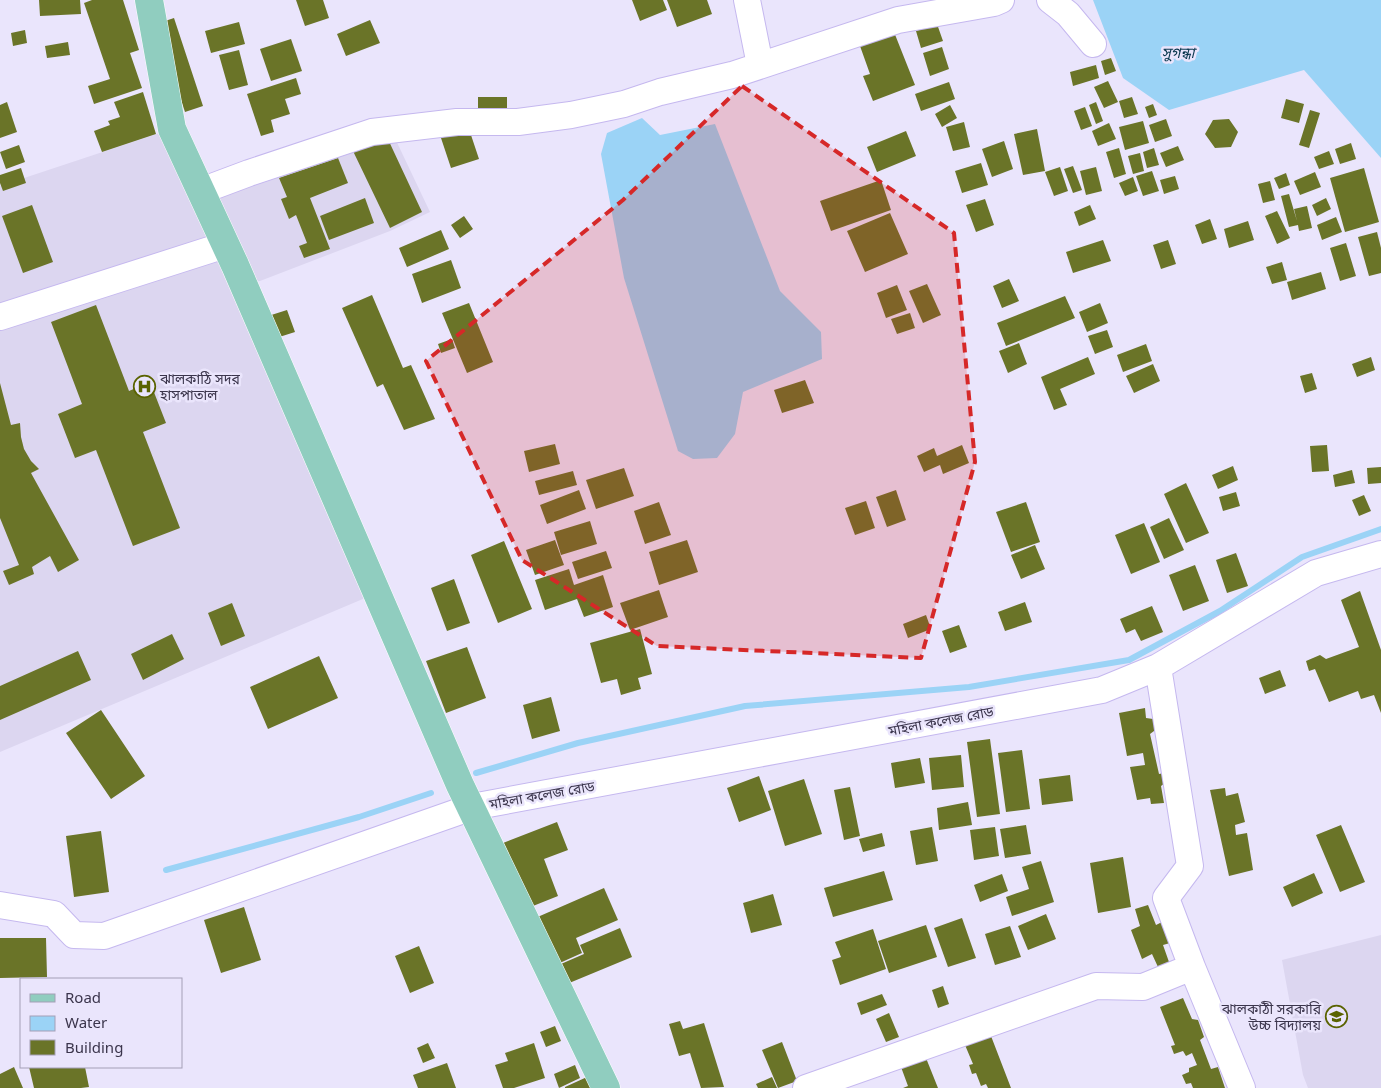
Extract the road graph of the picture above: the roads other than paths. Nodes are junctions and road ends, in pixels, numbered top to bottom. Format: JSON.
{"nodes":[{"id":1,"x":747,"y":0,"type":"edge"},
{"id":2,"x":1000,"y":0,"type":"edge"},
{"id":3,"x":1050,"y":0,"type":"edge"},
{"id":4,"x":150,"y":6,"type":"edge"},
{"id":5,"x":1093,"y":44,"type":"dead end"},
{"id":6,"x":760,"y":65,"type":"junction"},
{"id":7,"x":200,"y":191,"type":"junction"},
{"id":8,"x":226,"y":245,"type":"junction"},
{"id":9,"x":0,"y":317,"type":"edge"},
{"id":10,"x":1381,"y":554,"type":"edge"},
{"id":11,"x":1158,"y":667,"type":"junction"},
{"id":12,"x":472,"y":807,"type":"junction"},
{"id":13,"x":0,"y":905,"type":"edge"},
{"id":14,"x":1192,"y":968,"type":"junction"},
{"id":15,"x":606,"y":1088,"type":"edge"},
{"id":16,"x":806,"y":1088,"type":"edge"},
{"id":17,"x":1242,"y":1088,"type":"edge"}],
"edges":[{"from":1,"to":6,"type":"street"},
{"from":2,"to":6,"type":"street"},
{"from":3,"to":5,"type":"street"},
{"from":4,"to":7,"type":"main road"},
{"from":6,"to":7,"type":"street"},
{"from":7,"to":8,"type":"main road"},
{"from":8,"to":9,"type":"street"},
{"from":8,"to":12,"type":"main road"},
{"from":10,"to":11,"type":"street","name":"মহিলা কলেজ রোড"},
{"from":11,"to":12,"type":"street","name":"মহিলা কলেজ রোড"},
{"from":11,"to":14,"type":"street"},
{"from":12,"to":13,"type":"street","name":"মহিলা কলেজ রোড"},
{"from":12,"to":15,"type":"main road"},
{"from":14,"to":16,"type":"street"},
{"from":14,"to":17,"type":"street"}]}
